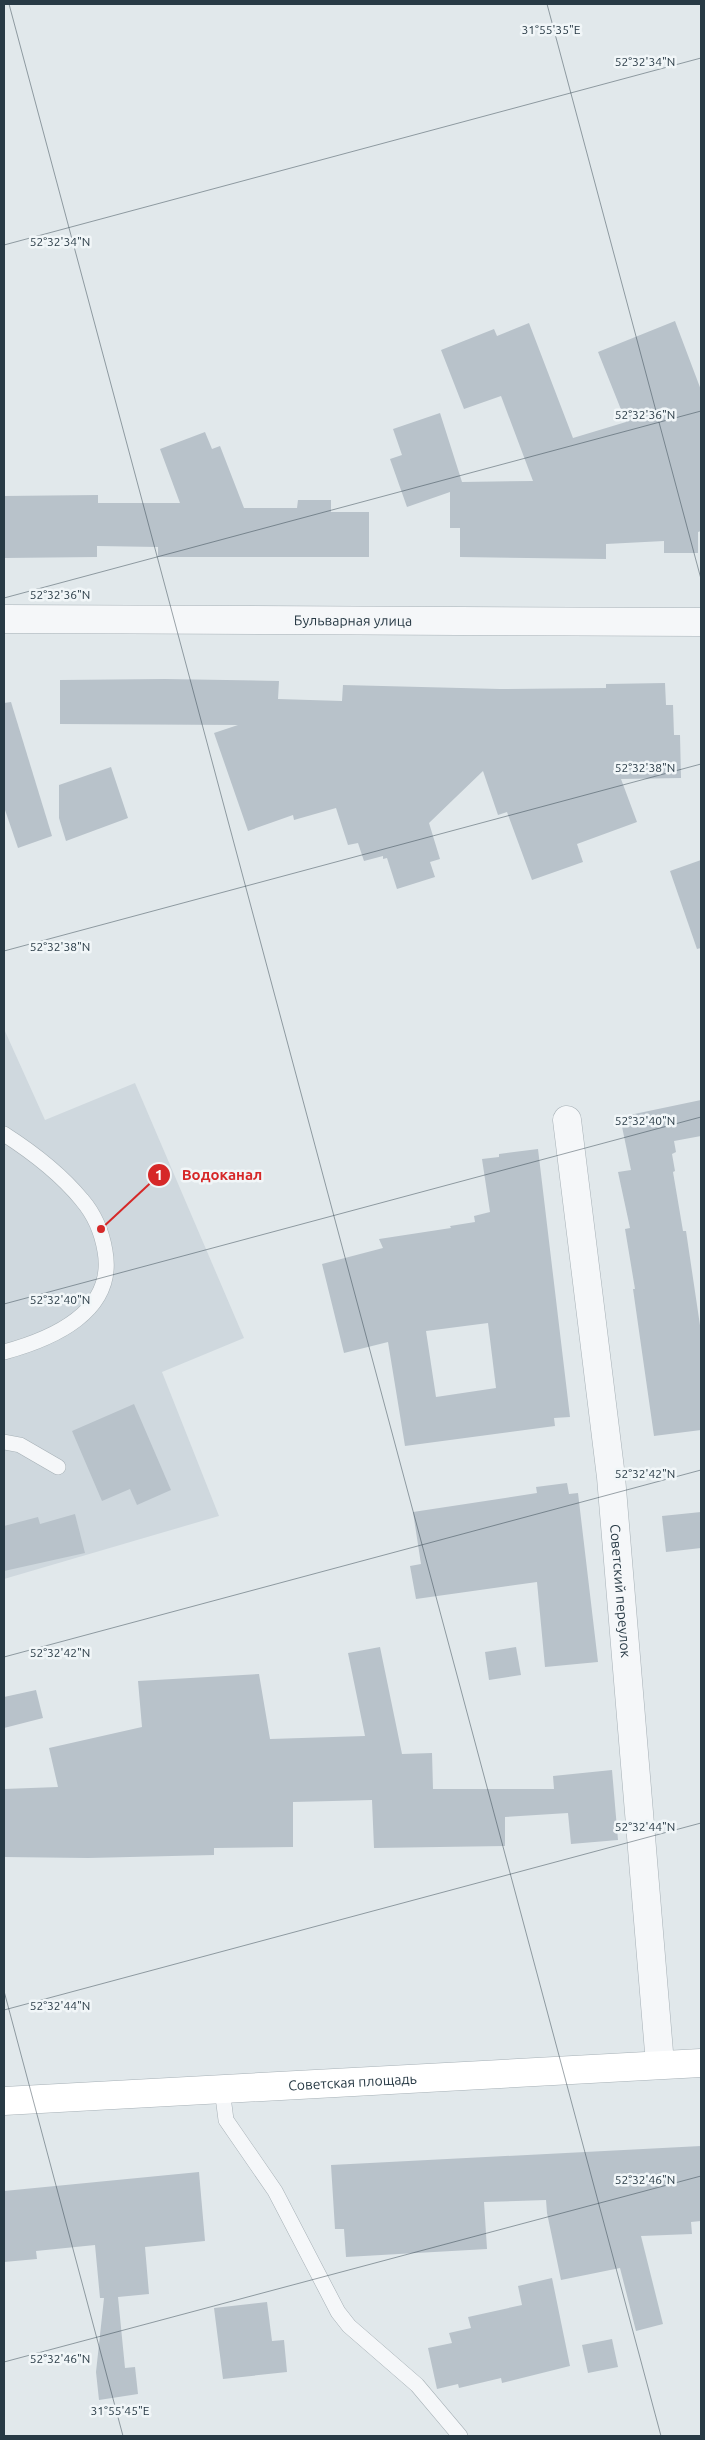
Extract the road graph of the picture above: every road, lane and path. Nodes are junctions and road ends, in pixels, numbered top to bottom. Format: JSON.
{"nodes":[{"id":1,"x":4,"y":619,"type":"edge"},
{"id":2,"x":701,"y":622,"type":"edge"},
{"id":3,"x":567,"y":1120,"type":"dead end"},
{"id":4,"x":4,"y":1134,"type":"edge"},
{"id":5,"x":4,"y":1352,"type":"edge"},
{"id":6,"x":4,"y":1442,"type":"edge"},
{"id":7,"x":58,"y":1467,"type":"dead end"},
{"id":8,"x":701,"y":2062,"type":"edge"},
{"id":9,"x":660,"y":2064,"type":"junction"},
{"id":10,"x":222,"y":2089,"type":"junction"},
{"id":11,"x":4,"y":2101,"type":"edge"},
{"id":12,"x":460,"y":2436,"type":"edge"}],
"edges":[{"from":1,"to":2,"type":"street","name":"Бульварная улица"},
{"from":3,"to":9,"type":"street","name":"Советский переулок"},
{"from":4,"to":5,"type":"lane"},
{"from":6,"to":7,"type":"lane"},
{"from":8,"to":9,"type":"street","name":"Советская площадь"},
{"from":9,"to":10,"type":"street","name":"Советская площадь"},
{"from":10,"to":11,"type":"street","name":"Советская площадь"},
{"from":10,"to":12,"type":"lane"}]}
